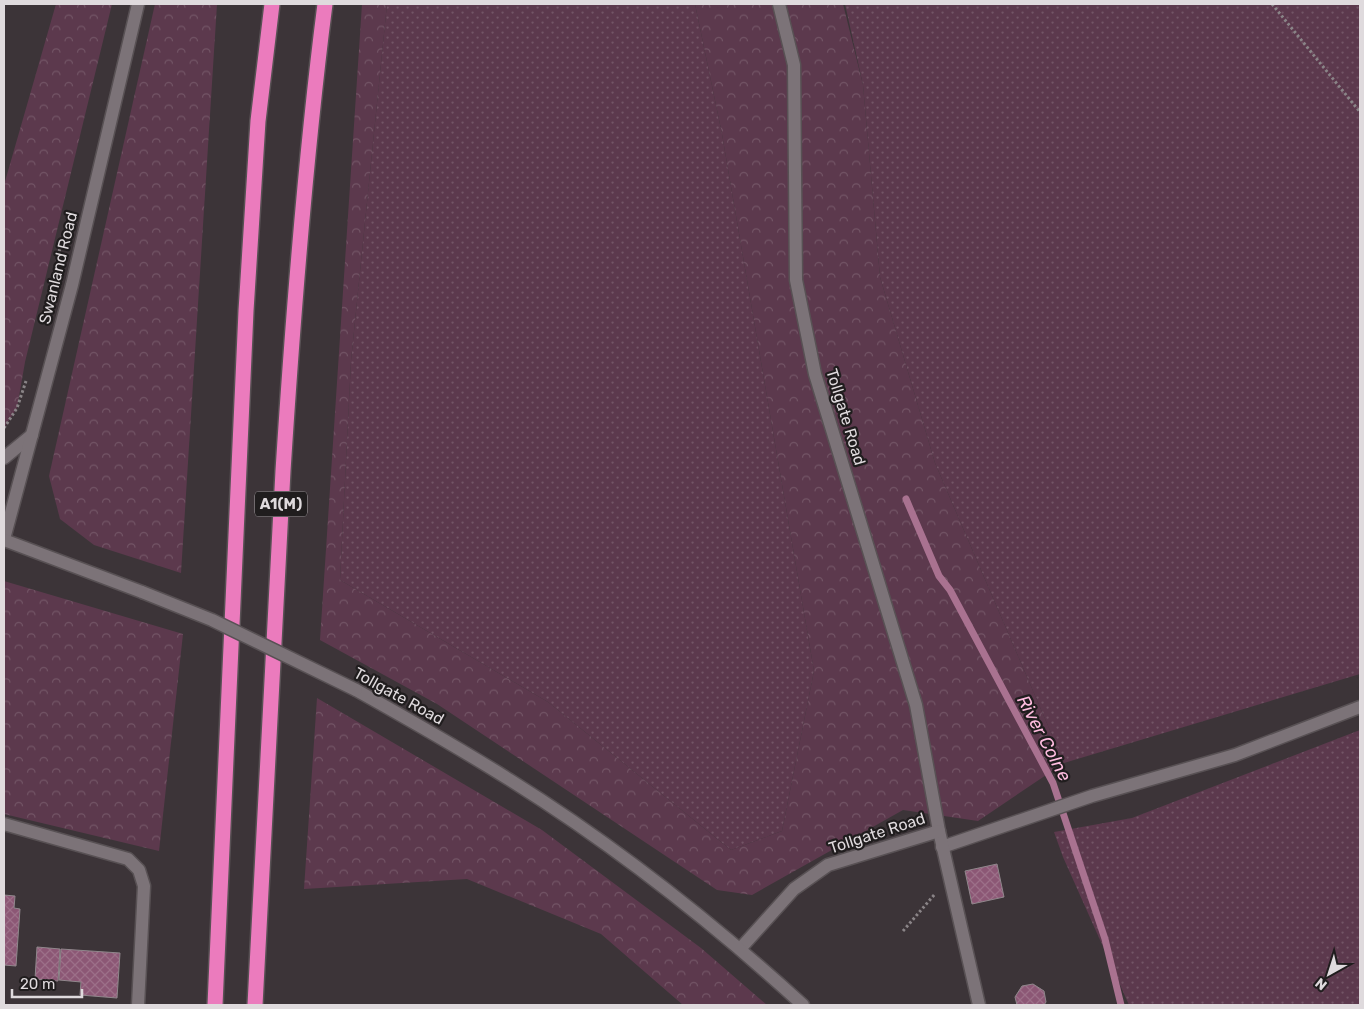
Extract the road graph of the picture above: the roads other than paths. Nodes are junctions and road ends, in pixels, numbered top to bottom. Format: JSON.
{"nodes":[{"id":1,"x":138,"y":4,"type":"edge"},
{"id":2,"x":272,"y":4,"type":"edge"},
{"id":3,"x":326,"y":4,"type":"edge"},
{"id":4,"x":779,"y":4,"type":"edge"},
{"id":5,"x":32,"y":435,"type":"junction"},
{"id":6,"x":4,"y":458,"type":"edge"},
{"id":7,"x":4,"y":540,"type":"edge"},
{"id":8,"x":1360,"y":707,"type":"edge"},
{"id":9,"x":4,"y":824,"type":"edge"},
{"id":10,"x":939,"y":831,"type":"junction"},
{"id":11,"x":942,"y":847,"type":"junction"},
{"id":12,"x":740,"y":949,"type":"junction"},
{"id":13,"x":138,"y":1005,"type":"edge"},
{"id":14,"x":215,"y":1005,"type":"edge"},
{"id":15,"x":255,"y":1005,"type":"edge"},
{"id":16,"x":803,"y":1005,"type":"edge"},
{"id":17,"x":979,"y":1005,"type":"edge"}],
"edges":[{"from":1,"to":5,"type":"street","name":"Swanland Road"},
{"from":2,"to":14,"type":"highway","number":"A1(M)"},
{"from":3,"to":15,"type":"highway","number":"A1(M)"},
{"from":4,"to":10,"type":"street","name":"Tollgate Road"},
{"from":5,"to":6,"type":"street"},
{"from":5,"to":7,"type":"street","name":"Swanland Road"},
{"from":7,"to":12,"type":"street","name":"Tollgate Road","bridge":true},
{"from":8,"to":11,"type":"street"},
{"from":9,"to":13,"type":"street"},
{"from":10,"to":11,"type":"street","name":"Tollgate Road"},
{"from":10,"to":12,"type":"street","name":"Tollgate Road"},
{"from":11,"to":17,"type":"street","name":"Tollgate Road"},
{"from":12,"to":16,"type":"street","name":"Tollgate Road"}]}
